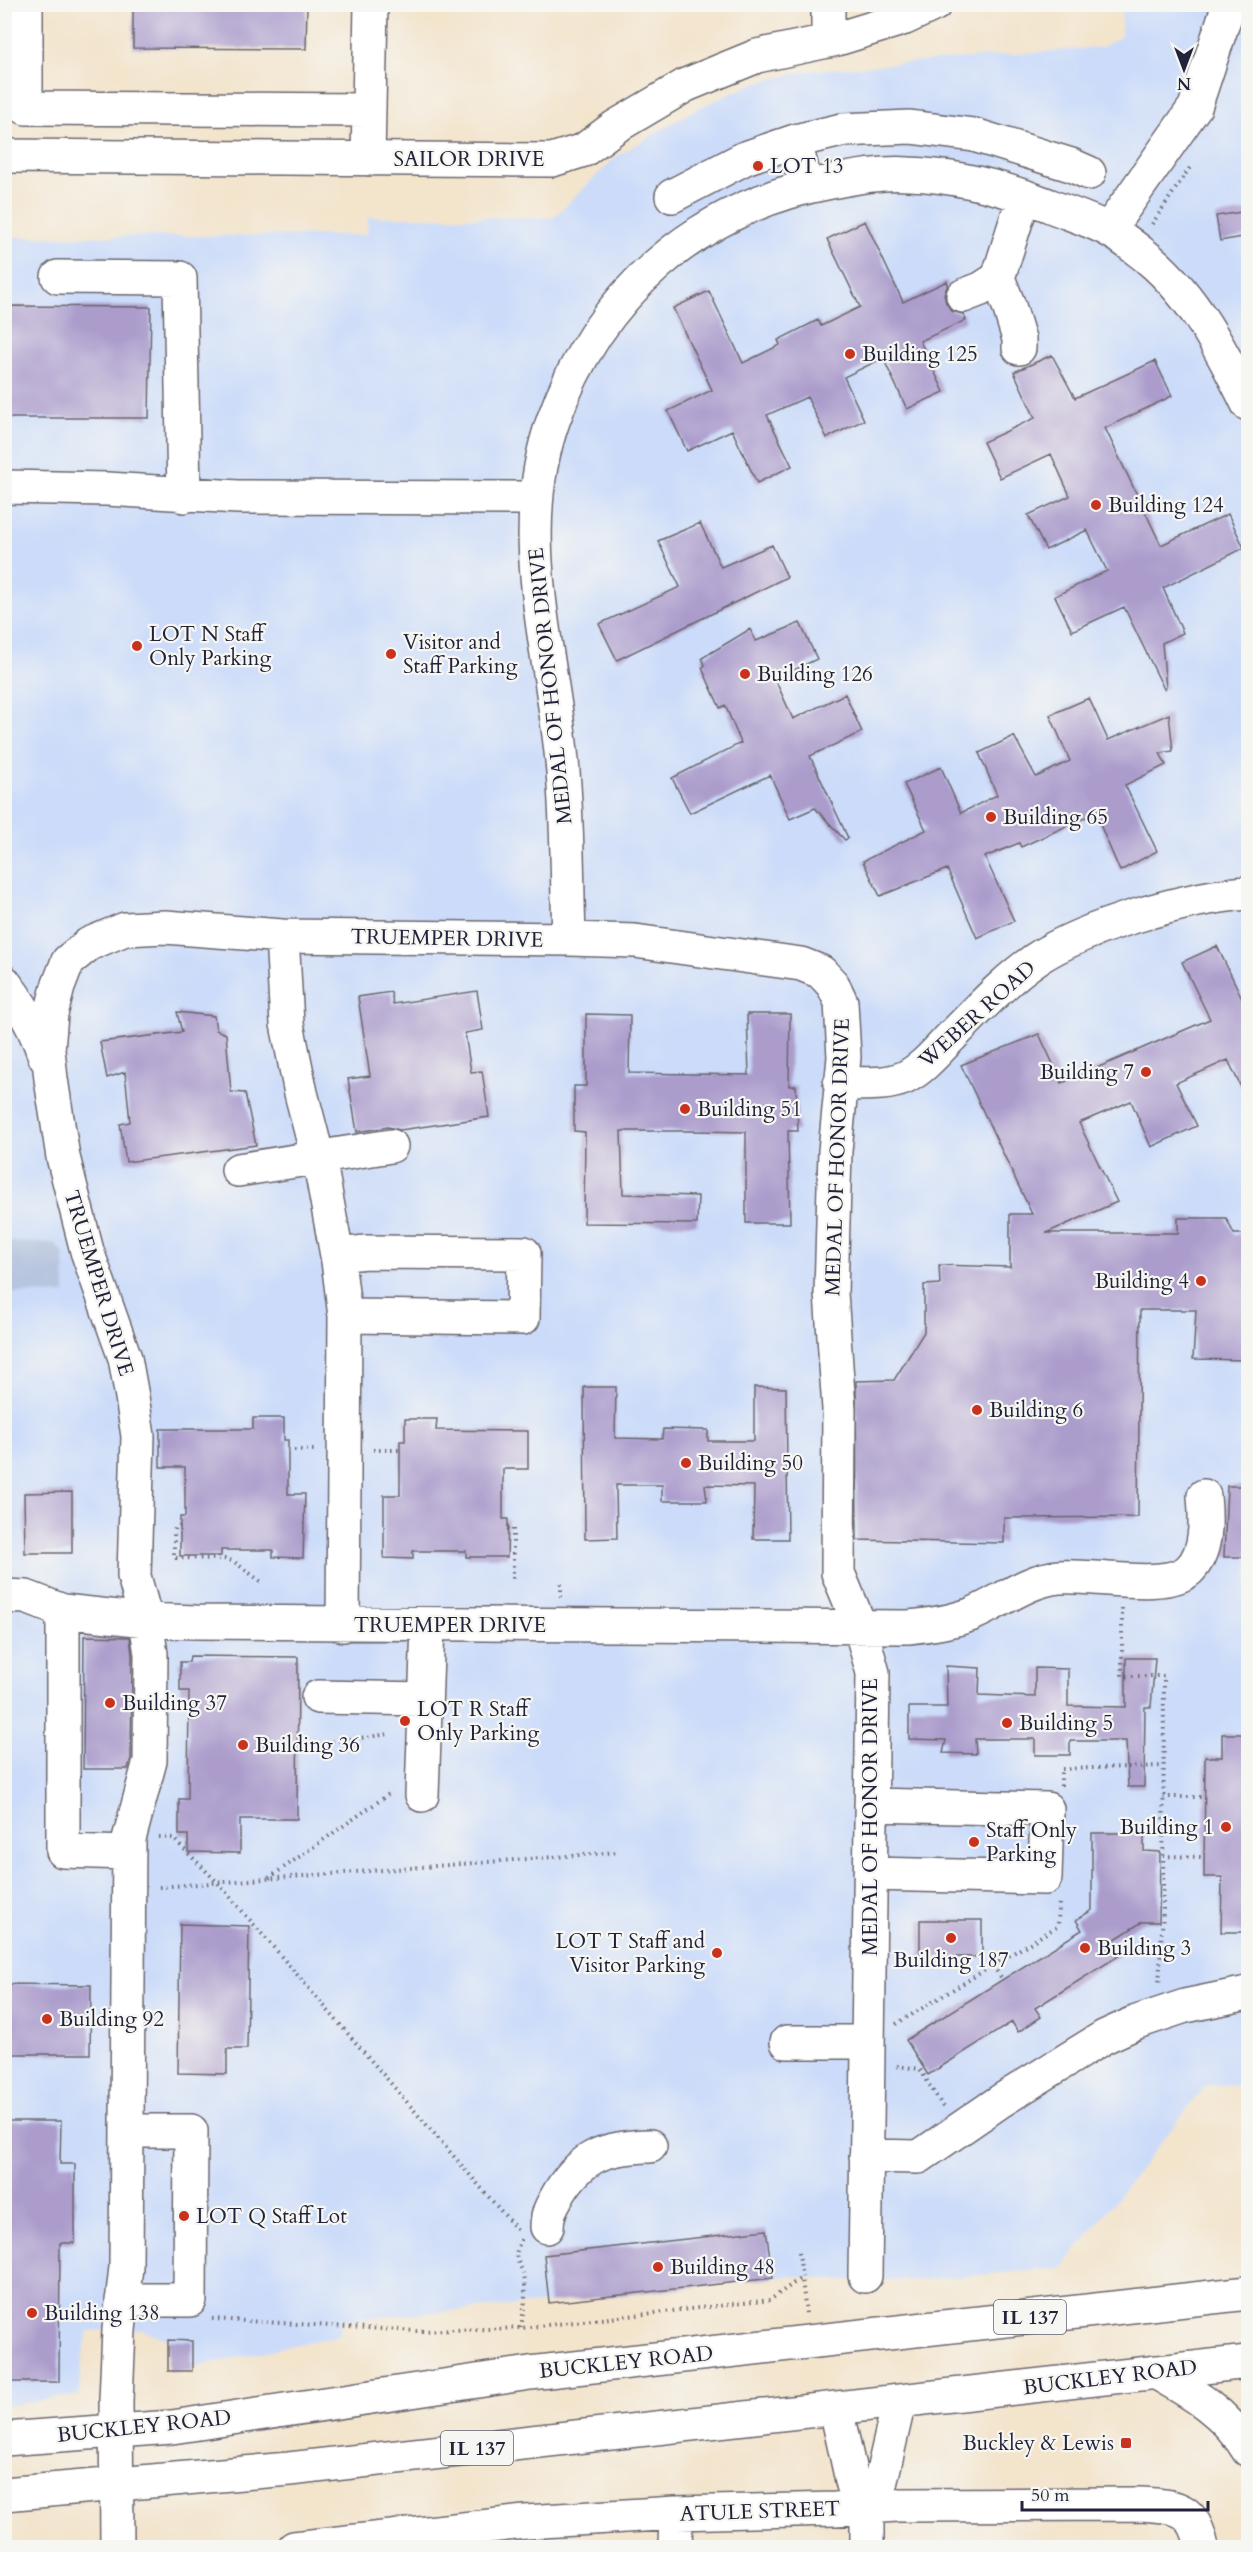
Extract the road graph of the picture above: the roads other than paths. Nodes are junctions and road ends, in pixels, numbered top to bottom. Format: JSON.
{"nodes":[{"id":1,"x":26,"y":4,"type":"edge"},
{"id":2,"x":371,"y":4,"type":"edge"},
{"id":3,"x":828,"y":4,"type":"edge"},
{"id":4,"x":935,"y":4,"type":"edge"},
{"id":5,"x":1233,"y":21,"type":"edge"},
{"id":6,"x":828,"y":42,"type":"junction"},
{"id":7,"x":369,"y":110,"type":"junction"},
{"id":8,"x":795,"y":141,"type":"junction"},
{"id":9,"x":4,"y":156,"type":"edge"},
{"id":10,"x":368,"y":159,"type":"junction"},
{"id":11,"x":1089,"y":173,"type":"dead end"},
{"id":12,"x":806,"y":186,"type":"junction"},
{"id":13,"x":672,"y":196,"type":"dead end"},
{"id":14,"x":1024,"y":196,"type":"junction"},
{"id":15,"x":1109,"y":230,"type":"junction"},
{"id":16,"x":58,"y":277,"type":"dead end"},
{"id":17,"x":998,"y":278,"type":"junction"},
{"id":18,"x":963,"y":296,"type":"dead end"},
{"id":19,"x":1019,"y":348,"type":"dead end"},
{"id":20,"x":1248,"y":404,"type":"edge"},
{"id":21,"x":4,"y":487,"type":"edge"},
{"id":22,"x":184,"y":496,"type":"junction"},
{"id":23,"x":536,"y":498,"type":"junction"},
{"id":24,"x":1248,"y":893,"type":"edge"},
{"id":25,"x":282,"y":936,"type":"junction"},
{"id":26,"x":569,"y":939,"type":"junction"},
{"id":27,"x":4,"y":982,"type":"edge"},
{"id":28,"x":51,"y":1079,"type":"junction"},
{"id":29,"x":840,"y":1084,"type":"junction"},
{"id":30,"x":391,"y":1146,"type":"dead end"},
{"id":31,"x":318,"y":1159,"type":"junction"},
{"id":32,"x":238,"y":1170,"type":"dead end"},
{"id":33,"x":337,"y":1255,"type":"junction"},
{"id":34,"x":345,"y":1316,"type":"junction"},
{"id":35,"x":1204,"y":1496,"type":"dead end"},
{"id":36,"x":4,"y":1596,"type":"edge"},
{"id":37,"x":63,"y":1611,"type":"junction"},
{"id":38,"x":146,"y":1620,"type":"junction"},
{"id":39,"x":343,"y":1625,"type":"junction"},
{"id":40,"x":428,"y":1625,"type":"junction"},
{"id":41,"x":860,"y":1626,"type":"junction"},
{"id":42,"x":318,"y":1697,"type":"dead end"},
{"id":43,"x":425,"y":1699,"type":"junction"},
{"id":44,"x":422,"y":1795,"type":"dead end"},
{"id":45,"x":871,"y":1805,"type":"junction"},
{"id":46,"x":142,"y":1845,"type":"junction"},
{"id":47,"x":870,"y":1874,"type":"junction"},
{"id":48,"x":1248,"y":1993,"type":"edge"},
{"id":49,"x":787,"y":2042,"type":"dead end"},
{"id":50,"x":882,"y":2045,"type":"junction"},
{"id":51,"x":127,"y":2131,"type":"junction"},
{"id":52,"x":650,"y":2146,"type":"dead end"},
{"id":53,"x":866,"y":2157,"type":"junction"},
{"id":54,"x":547,"y":2227,"type":"dead end"},
{"id":55,"x":865,"y":2276,"type":"dead end"},
{"id":56,"x":1248,"y":2293,"type":"edge"},
{"id":57,"x":123,"y":2300,"type":"junction"},
{"id":58,"x":1248,"y":2362,"type":"edge"},
{"id":59,"x":1155,"y":2372,"type":"junction"},
{"id":60,"x":899,"y":2402,"type":"junction"},
{"id":61,"x":836,"y":2409,"type":"junction"},
{"id":62,"x":117,"y":2430,"type":"junction"},
{"id":63,"x":4,"y":2439,"type":"edge"},
{"id":64,"x":1248,"y":2450,"type":"edge"},
{"id":65,"x":118,"y":2483,"type":"junction"},
{"id":66,"x":4,"y":2494,"type":"edge"},
{"id":67,"x":867,"y":2506,"type":"junction"},
{"id":68,"x":676,"y":2513,"type":"junction"},
{"id":69,"x":117,"y":2547,"type":"edge"},
{"id":70,"x":294,"y":2547,"type":"edge"},
{"id":71,"x":675,"y":2547,"type":"edge"},
{"id":72,"x":867,"y":2547,"type":"edge"},
{"id":73,"x":1202,"y":2547,"type":"edge"}],
"edges":[{"from":1,"to":7,"type":"main road"},
{"from":2,"to":7,"type":"main road"},
{"from":3,"to":6,"type":"main road"},
{"from":4,"to":6,"type":"main road","name":"SAILOR DRIVE"},
{"from":5,"to":15,"type":"main road"},
{"from":6,"to":10,"type":"main road","name":"SAILOR DRIVE"},
{"from":7,"to":10,"type":"main road"},
{"from":8,"to":11,"type":"main road"},
{"from":8,"to":12,"type":"main road"},
{"from":8,"to":13,"type":"main road"},
{"from":9,"to":10,"type":"main road","name":"SAILOR DRIVE"},
{"from":12,"to":14,"type":"main road","name":"MEDAL OF HONOR DRIVE"},
{"from":12,"to":23,"type":"main road","name":"MEDAL OF HONOR DRIVE"},
{"from":14,"to":15,"type":"main road","name":"MEDAL OF HONOR DRIVE"},
{"from":14,"to":17,"type":"main road"},
{"from":15,"to":20,"type":"main road","name":"MEDAL OF HONOR DRIVE"},
{"from":16,"to":22,"type":"main road"},
{"from":17,"to":18,"type":"main road"},
{"from":17,"to":19,"type":"main road"},
{"from":21,"to":22,"type":"main road"},
{"from":22,"to":23,"type":"main road"},
{"from":23,"to":26,"type":"main road","name":"MEDAL OF HONOR DRIVE"},
{"from":24,"to":29,"type":"main road","name":"WEBER ROAD"},
{"from":25,"to":26,"type":"main road","name":"TRUEMPER DRIVE"},
{"from":25,"to":28,"type":"main road","name":"TRUEMPER DRIVE"},
{"from":25,"to":31,"type":"main road"},
{"from":26,"to":29,"type":"main road","name":"MEDAL OF HONOR DRIVE"},
{"from":27,"to":28,"type":"main road"},
{"from":28,"to":38,"type":"main road","name":"TRUEMPER DRIVE"},
{"from":29,"to":41,"type":"main road","name":"MEDAL OF HONOR DRIVE"},
{"from":30,"to":31,"type":"main road"},
{"from":31,"to":32,"type":"main road"},
{"from":31,"to":33,"type":"main road"},
{"from":33,"to":34,"type":"main road"},
{"from":33,"to":34,"type":"main road"},
{"from":34,"to":39,"type":"main road"},
{"from":35,"to":41,"type":"main road","name":"TRUEMPER DRIVE"},
{"from":36,"to":37,"type":"main road"},
{"from":37,"to":38,"type":"main road"},
{"from":37,"to":46,"type":"main road"},
{"from":38,"to":39,"type":"main road","name":"TRUEMPER DRIVE"},
{"from":38,"to":46,"type":"main road"},
{"from":39,"to":40,"type":"main road","name":"TRUEMPER DRIVE"},
{"from":40,"to":41,"type":"main road","name":"TRUEMPER DRIVE"},
{"from":40,"to":43,"type":"main road"},
{"from":41,"to":45,"type":"main road","name":"MEDAL OF HONOR DRIVE"},
{"from":42,"to":43,"type":"main road"},
{"from":43,"to":44,"type":"main road"},
{"from":45,"to":47,"type":"main road","name":"MEDAL OF HONOR DRIVE"},
{"from":45,"to":47,"type":"main road"},
{"from":46,"to":51,"type":"main road"},
{"from":47,"to":50,"type":"main road","name":"MEDAL OF HONOR DRIVE"},
{"from":48,"to":53,"type":"main road"},
{"from":49,"to":50,"type":"main road"},
{"from":50,"to":53,"type":"main road","name":"MEDAL OF HONOR DRIVE"},
{"from":51,"to":57,"type":"main road"},
{"from":51,"to":57,"type":"main road"},
{"from":52,"to":54,"type":"main road"},
{"from":53,"to":55,"type":"main road","name":"MEDAL OF HONOR DRIVE"},
{"from":56,"to":62,"type":"main road","name":"BUCKLEY ROAD","number":"IL 137"},
{"from":57,"to":62,"type":"main road"},
{"from":58,"to":59,"type":"main road","name":"BUCKLEY ROAD","number":"IL 137"},
{"from":59,"to":60,"type":"main road","name":"BUCKLEY ROAD","number":"IL 137"},
{"from":59,"to":64,"type":"main road"},
{"from":60,"to":61,"type":"main road","name":"BUCKLEY ROAD","number":"IL 137"},
{"from":60,"to":67,"type":"main road"},
{"from":61,"to":65,"type":"main road","name":"BUCKLEY ROAD","number":"IL 137"},
{"from":61,"to":67,"type":"main road"},
{"from":62,"to":63,"type":"main road","name":"BUCKLEY ROAD","number":"IL 137"},
{"from":62,"to":65,"type":"main road"},
{"from":65,"to":66,"type":"main road","name":"BUCKLEY ROAD","number":"IL 137"},
{"from":65,"to":69,"type":"main road"},
{"from":67,"to":68,"type":"main road","name":"ATULE STREET"},
{"from":67,"to":72,"type":"main road"},
{"from":67,"to":73,"type":"main road","name":"ATULE STREET"},
{"from":68,"to":70,"type":"main road","name":"ATULE STREET"},
{"from":68,"to":71,"type":"main road"}]}
